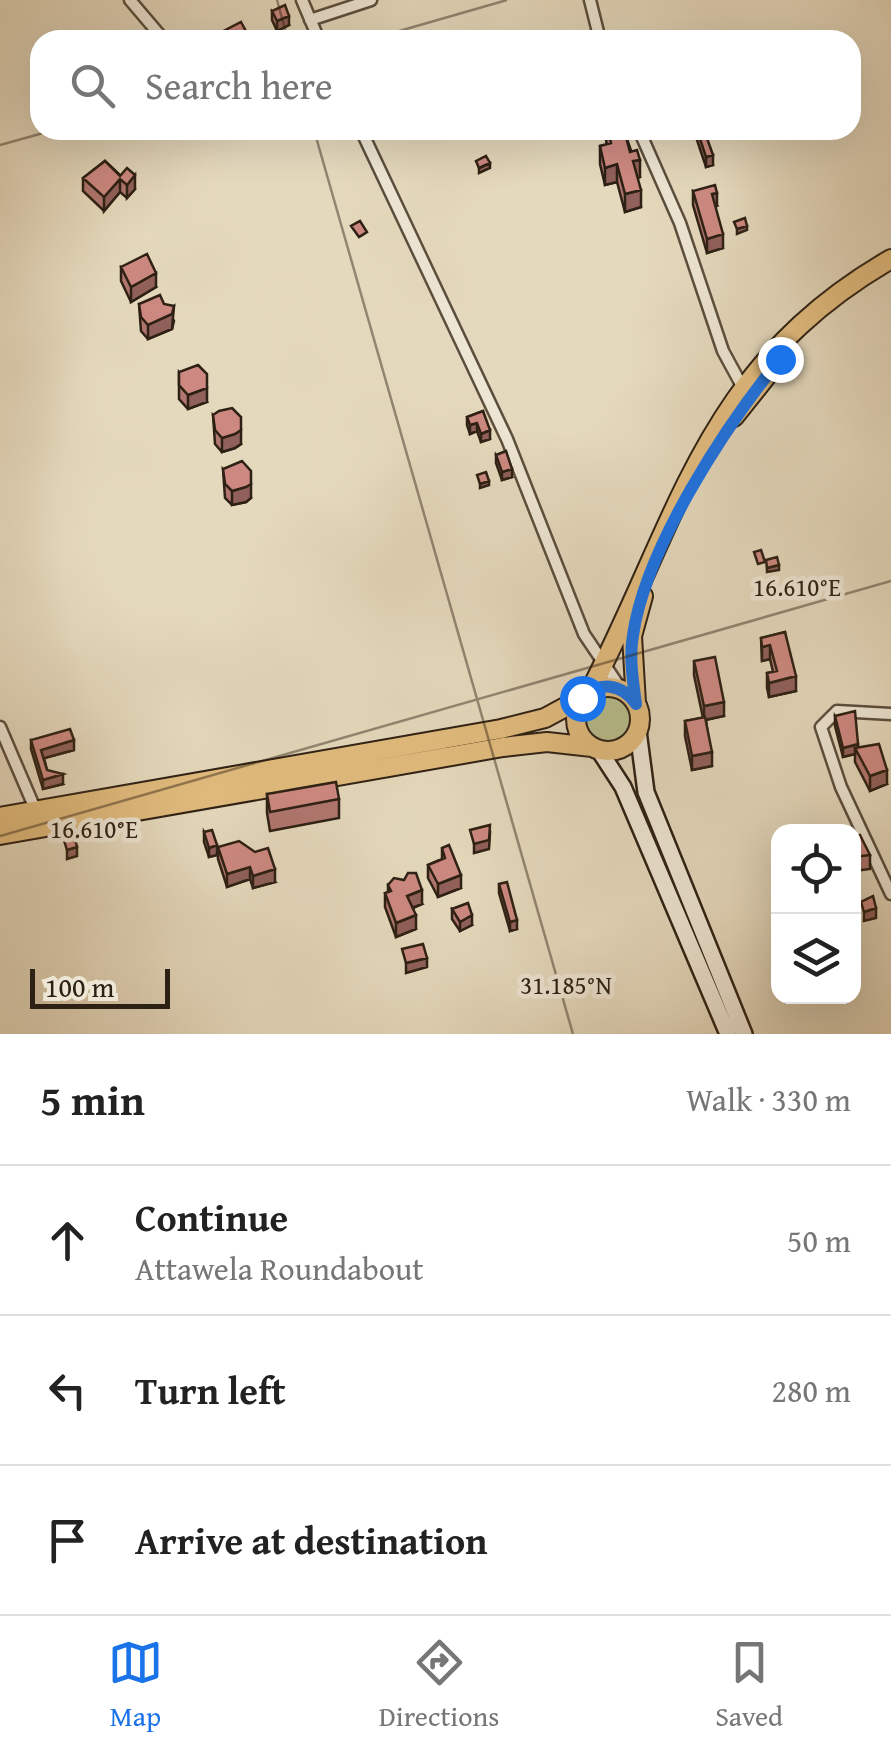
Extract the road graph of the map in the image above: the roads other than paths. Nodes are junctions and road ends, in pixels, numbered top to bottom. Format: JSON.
{"nodes":[{"id":1,"x":130,"y":0,"type":"edge"},
{"id":2,"x":302,"y":0,"type":"edge"},
{"id":3,"x":371,"y":0,"type":"edge"},
{"id":4,"x":590,"y":0,"type":"edge"},
{"id":5,"x":310,"y":20,"type":"junction"},
{"id":6,"x":156,"y":30,"type":"edge"},
{"id":7,"x":314,"y":30,"type":"edge"},
{"id":8,"x":598,"y":30,"type":"edge"},
{"id":9,"x":366,"y":140,"type":"edge"},
{"id":10,"x":643,"y":140,"type":"edge"},
{"id":11,"x":891,"y":259,"type":"edge"},
{"id":12,"x":891,"y":272,"type":"edge"},
{"id":13,"x":742,"y":386,"type":"junction"},
{"id":14,"x":604,"y":658,"type":"junction"},
{"id":15,"x":621,"y":689,"type":"junction"},
{"id":16,"x":586,"y":694,"type":"junction"},
{"id":17,"x":636,"y":704,"type":"junction"},
{"id":18,"x":891,"y":714,"type":"edge"},
{"id":19,"x":0,"y":727,"type":"edge"},
{"id":20,"x":638,"y":731,"type":"junction"},
{"id":21,"x":596,"y":749,"type":"junction"},
{"id":22,"x":36,"y":811,"type":"junction"},
{"id":23,"x":0,"y":818,"type":"edge"},
{"id":24,"x":0,"y":836,"type":"edge"},
{"id":25,"x":891,"y":894,"type":"edge"},
{"id":26,"x":728,"y":1034,"type":"edge"},
{"id":27,"x":744,"y":1034,"type":"edge"}],
"edges":[{"from":1,"to":6,"type":"street"},
{"from":2,"to":5,"type":"street"},
{"from":3,"to":5,"type":"street"},
{"from":4,"to":8,"type":"street"},
{"from":5,"to":7,"type":"street"},
{"from":9,"to":14,"type":"street"},
{"from":10,"to":13,"type":"street"},
{"from":11,"to":13,"type":"main road"},
{"from":12,"to":17,"type":"main road"},
{"from":13,"to":14,"type":"main road"},
{"from":14,"to":15,"type":"street"},
{"from":14,"to":16,"type":"main road"},
{"from":15,"to":16,"type":"main road"},
{"from":15,"to":17,"type":"main road"},
{"from":16,"to":21,"type":"main road"},
{"from":16,"to":22,"type":"main road"},
{"from":17,"to":20,"type":"main road"},
{"from":18,"to":25,"type":"street"},
{"from":19,"to":22,"type":"street"},
{"from":20,"to":21,"type":"main road"},
{"from":20,"to":27,"type":"main road"},
{"from":21,"to":24,"type":"main road"},
{"from":21,"to":26,"type":"main road"},
{"from":22,"to":23,"type":"main road"}]}
